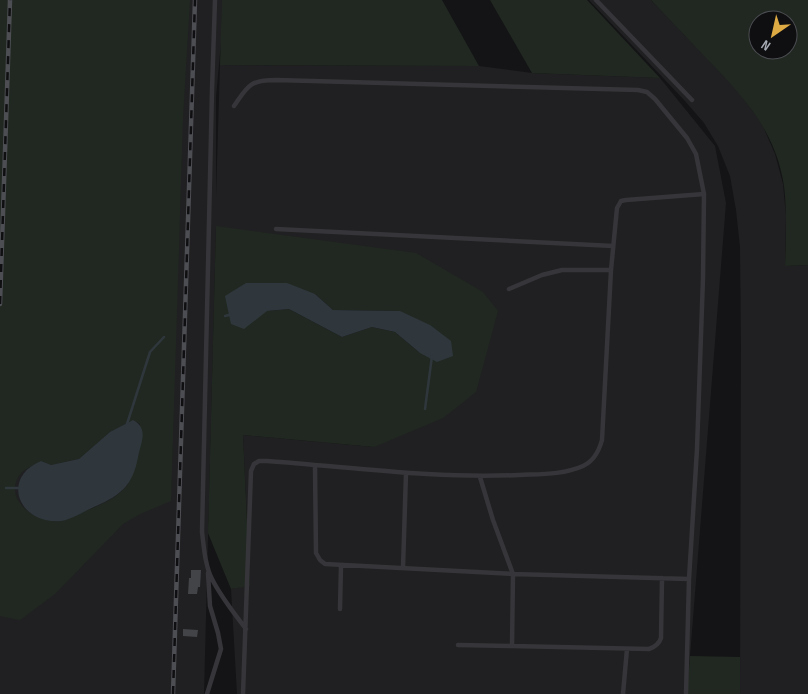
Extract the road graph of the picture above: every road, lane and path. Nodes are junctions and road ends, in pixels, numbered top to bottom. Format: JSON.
{"nodes":[{"id":1,"x":215,"y":0,"type":"edge"},
{"id":2,"x":596,"y":0,"type":"edge"},
{"id":3,"x":692,"y":100,"type":"dead end"},
{"id":4,"x":234,"y":106,"type":"dead end"},
{"id":5,"x":704,"y":194,"type":"junction"},
{"id":6,"x":276,"y":229,"type":"dead end"},
{"id":7,"x":613,"y":246,"type":"junction"},
{"id":8,"x":611,"y":270,"type":"junction"},
{"id":9,"x":509,"y":289,"type":"dead end"},
{"id":10,"x":315,"y":466,"type":"junction"},
{"id":11,"x":406,"y":473,"type":"junction"},
{"id":12,"x":480,"y":477,"type":"junction"},
{"id":13,"x":340,"y":565,"type":"junction"},
{"id":14,"x":403,"y":568,"type":"junction"},
{"id":15,"x":208,"y":569,"type":"junction"},
{"id":16,"x":512,"y":574,"type":"junction"},
{"id":17,"x":662,"y":578,"type":"junction"},
{"id":18,"x":689,"y":579,"type":"junction"},
{"id":19,"x":340,"y":609,"type":"dead end"},
{"id":20,"x":246,"y":629,"type":"junction"},
{"id":21,"x":458,"y":645,"type":"dead end"},
{"id":22,"x":512,"y":646,"type":"junction"},
{"id":23,"x":627,"y":649,"type":"junction"},
{"id":24,"x":207,"y":694,"type":"edge"},
{"id":25,"x":244,"y":694,"type":"edge"},
{"id":26,"x":623,"y":694,"type":"edge"},
{"id":27,"x":686,"y":694,"type":"edge"}],
"edges":[{"from":1,"to":15,"type":"lane"},
{"from":2,"to":3,"type":"lane"},
{"from":4,"to":5,"type":"lane"},
{"from":5,"to":7,"type":"lane"},
{"from":5,"to":18,"type":"lane"},
{"from":6,"to":7,"type":"lane"},
{"from":7,"to":8,"type":"lane"},
{"from":8,"to":9,"type":"lane"},
{"from":8,"to":12,"type":"lane"},
{"from":10,"to":11,"type":"lane"},
{"from":10,"to":13,"type":"lane"},
{"from":10,"to":20,"type":"lane"},
{"from":11,"to":12,"type":"lane"},
{"from":11,"to":14,"type":"lane"},
{"from":12,"to":16,"type":"lane"},
{"from":13,"to":14,"type":"lane"},
{"from":13,"to":19,"type":"lane"},
{"from":14,"to":16,"type":"lane"},
{"from":15,"to":20,"type":"lane"},
{"from":15,"to":24,"type":"lane"},
{"from":16,"to":17,"type":"lane"},
{"from":16,"to":22,"type":"lane"},
{"from":17,"to":18,"type":"lane"},
{"from":17,"to":23,"type":"lane"},
{"from":18,"to":27,"type":"lane"},
{"from":20,"to":25,"type":"lane"},
{"from":21,"to":22,"type":"lane"},
{"from":22,"to":23,"type":"lane"},
{"from":23,"to":26,"type":"lane"}]}
